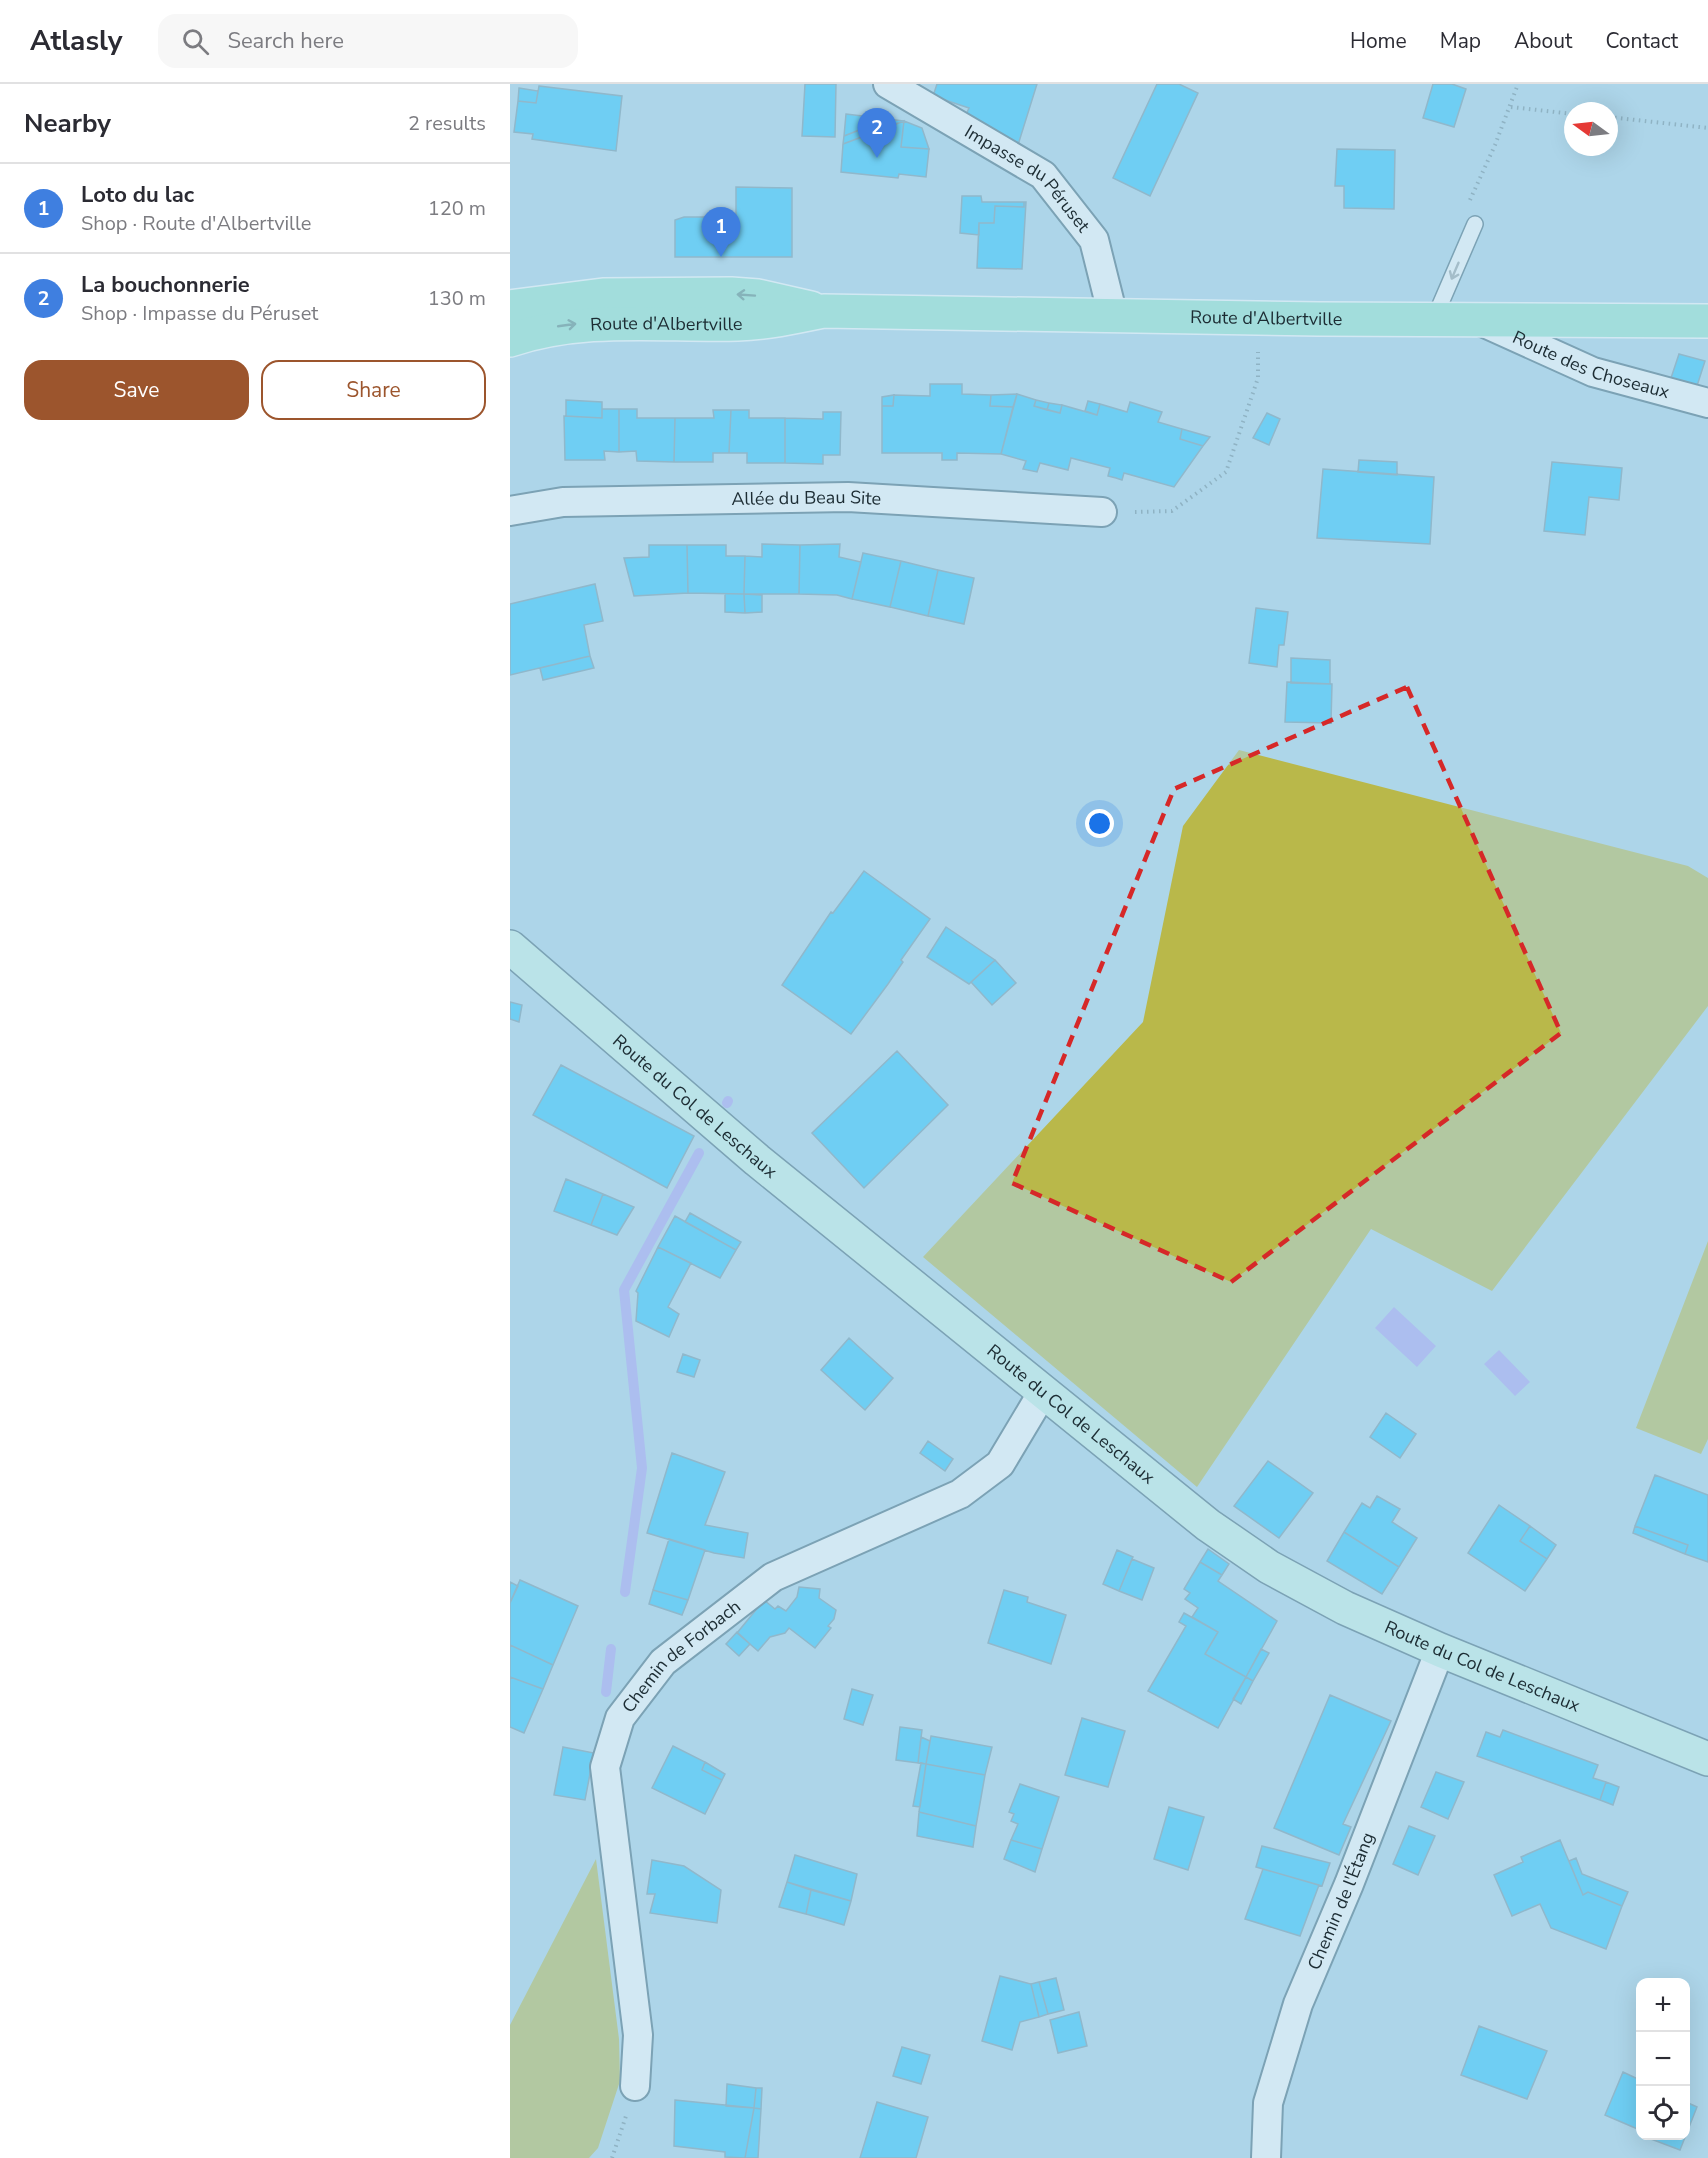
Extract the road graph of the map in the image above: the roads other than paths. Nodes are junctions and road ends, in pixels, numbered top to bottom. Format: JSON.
{"nodes":[{"id":1,"x":888,"y":84,"type":"edge"},
{"id":2,"x":1475,"y":224,"type":"road end"},
{"id":3,"x":510,"y":307,"type":"edge"},
{"id":4,"x":824,"y":311,"type":"junction"},
{"id":5,"x":1113,"y":316,"type":"junction"},
{"id":6,"x":1434,"y":320,"type":"junction"},
{"id":7,"x":1476,"y":320,"type":"junction"},
{"id":8,"x":1708,"y":321,"type":"edge"},
{"id":9,"x":510,"y":340,"type":"edge"},
{"id":10,"x":1708,"y":404,"type":"edge"},
{"id":11,"x":510,"y":512,"type":"edge"},
{"id":12,"x":1102,"y":512,"type":"road end"},
{"id":13,"x":510,"y":947,"type":"edge"},
{"id":14,"x":1043,"y":1392,"type":"junction"},
{"id":15,"x":1440,"y":1650,"type":"junction"},
{"id":16,"x":1708,"y":1759,"type":"edge"},
{"id":17,"x":635,"y":2086,"type":"road end"},
{"id":18,"x":1266,"y":2158,"type":"edge"}],
"edges":[{"from":1,"to":5,"type":"street","name":"Impasse du Péruset"},
{"from":2,"to":6,"type":"lane","one_way":true},
{"from":4,"to":3,"type":"main road","name":"Route d'Albertville","one_way":true},
{"from":4,"to":5,"type":"main road","name":"Route d'Albertville"},
{"from":9,"to":4,"type":"main road","name":"Route d'Albertville","one_way":true},
{"from":5,"to":6,"type":"main road","name":"Route d'Albertville"},
{"from":6,"to":7,"type":"main road","name":"Route d'Albertville"},
{"from":7,"to":8,"type":"main road","name":"Route d'Albertville"},
{"from":7,"to":10,"type":"street","name":"Route des Choseaux"},
{"from":11,"to":12,"type":"street","name":"Allée du Beau Site"},
{"from":13,"to":14,"type":"main road","name":"Route du Col de Leschaux"},
{"from":14,"to":15,"type":"main road","name":"Route du Col de Leschaux"},
{"from":14,"to":17,"type":"street","name":"Chemin de Forbach"},
{"from":15,"to":16,"type":"main road","name":"Route du Col de Leschaux"},
{"from":15,"to":18,"type":"street","name":"Chemin de l'Étang"}]}
